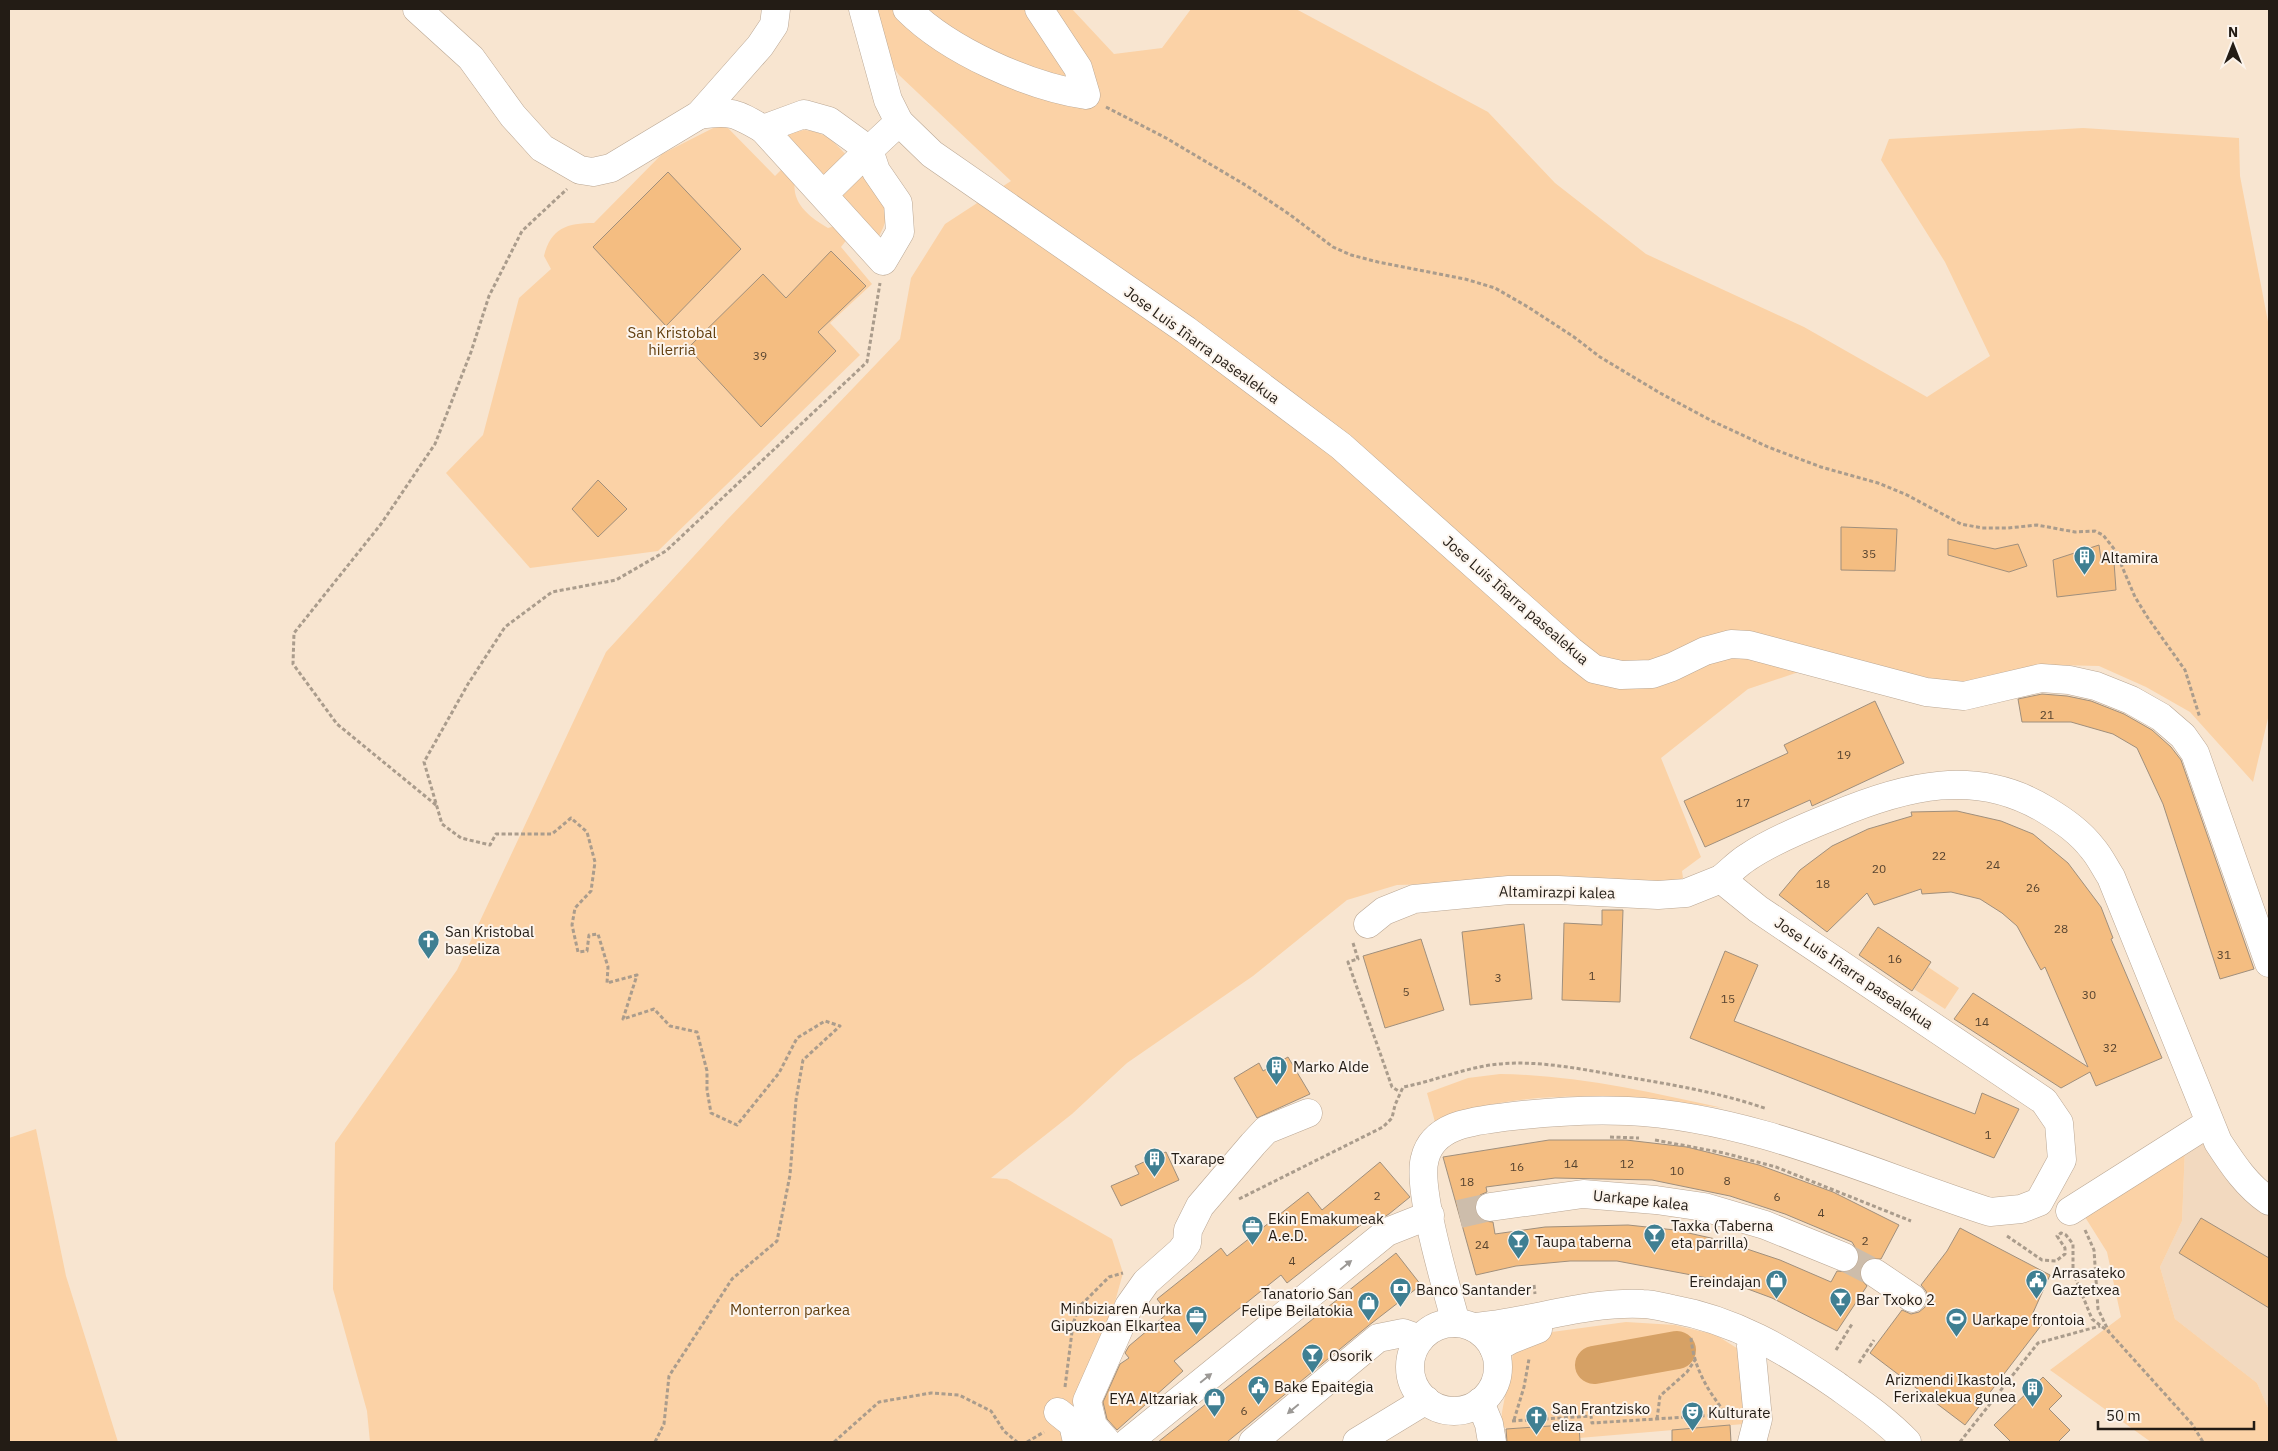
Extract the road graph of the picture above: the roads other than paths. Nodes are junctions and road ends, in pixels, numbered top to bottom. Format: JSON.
{"nodes":[{"id":1,"x":417,"y":9,"type":"edge"},
{"id":2,"x":776,"y":9,"type":"edge"},
{"id":3,"x":863,"y":9,"type":"edge"},
{"id":4,"x":907,"y":9,"type":"edge"},
{"id":5,"x":1039,"y":9,"type":"edge"},
{"id":6,"x":699,"y":115,"type":"junction"},
{"id":7,"x":899,"y":122,"type":"junction"},
{"id":8,"x":763,"y":129,"type":"junction"},
{"id":9,"x":869,"y":150,"type":"junction"},
{"id":10,"x":824,"y":194,"type":"junction"},
{"id":11,"x":1721,"y":879,"type":"junction"},
{"id":12,"x":1368,"y":924,"type":"dead end"},
{"id":13,"x":2269,"y":962,"type":"edge"},
{"id":14,"x":1308,"y":1113,"type":"dead end"},
{"id":15,"x":2201,"y":1128,"type":"dead end"},
{"id":16,"x":2269,"y":1201,"type":"edge"},
{"id":17,"x":2079,"y":1206,"type":"dead end"},
{"id":18,"x":1490,"y":1207,"type":"tunnel mouth"},
{"id":19,"x":1430,"y":1215,"type":"junction"},
{"id":20,"x":1844,"y":1257,"type":"tunnel mouth"},
{"id":21,"x":1464,"y":1325,"type":"junction"},
{"id":22,"x":1420,"y":1339,"type":"junction"},
{"id":23,"x":1751,"y":1346,"type":"junction"},
{"id":24,"x":1494,"y":1349,"type":"junction"},
{"id":25,"x":1436,"y":1405,"type":"junction"},
{"id":26,"x":1058,"y":1412,"type":"dead end"},
{"id":27,"x":1487,"y":1423,"type":"edge"},
{"id":28,"x":1755,"y":1431,"type":"edge"},
{"id":29,"x":1077,"y":1442,"type":"edge"},
{"id":30,"x":1107,"y":1442,"type":"edge"},
{"id":31,"x":1128,"y":1442,"type":"edge"},
{"id":32,"x":1252,"y":1442,"type":"edge"},
{"id":33,"x":1357,"y":1442,"type":"edge"},
{"id":34,"x":1390,"y":1442,"type":"edge"},
{"id":35,"x":1885,"y":1442,"type":"edge"},
{"id":36,"x":1907,"y":1442,"type":"edge"}],
"edges":[{"from":1,"to":6,"type":"street"},
{"from":2,"to":6,"type":"street"},
{"from":3,"to":7,"type":"street","name":"Jose Luis Iñarra pasealekua"},
{"from":4,"to":5,"type":"street"},
{"from":6,"to":8,"type":"street"},
{"from":7,"to":9,"type":"street"},
{"from":7,"to":13,"type":"street","name":"Jose Luis Iñarra pasealekua"},
{"from":8,"to":9,"type":"street"},
{"from":8,"to":10,"type":"street"},
{"from":9,"to":10,"type":"street"},
{"from":9,"to":10,"type":"street"},
{"from":11,"to":12,"type":"street","name":"Altamirazpi kalea"},
{"from":11,"to":16,"type":"street"},
{"from":11,"to":19,"type":"street","name":"Jose Luis Iñarra pasealekua"},
{"from":14,"to":30,"type":"street"},
{"from":15,"to":17,"type":"street"},
{"from":18,"to":20,"type":"street","name":"Uarkape kalea"},
{"from":19,"to":21,"type":"street"},
{"from":31,"to":19,"type":"street","one_way":true},
{"from":21,"to":22,"type":"street"},
{"from":21,"to":24,"type":"street"},
{"from":21,"to":36,"type":"street"},
{"from":22,"to":25,"type":"street"},
{"from":22,"to":32,"type":"street","one_way":true},
{"from":23,"to":24,"type":"street"},
{"from":23,"to":28,"type":"street"},
{"from":23,"to":35,"type":"street"},
{"from":24,"to":27,"type":"street"},
{"from":25,"to":27,"type":"street"},
{"from":25,"to":33,"type":"street"},
{"from":25,"to":34,"type":"street"},
{"from":26,"to":29,"type":"street"}]}
